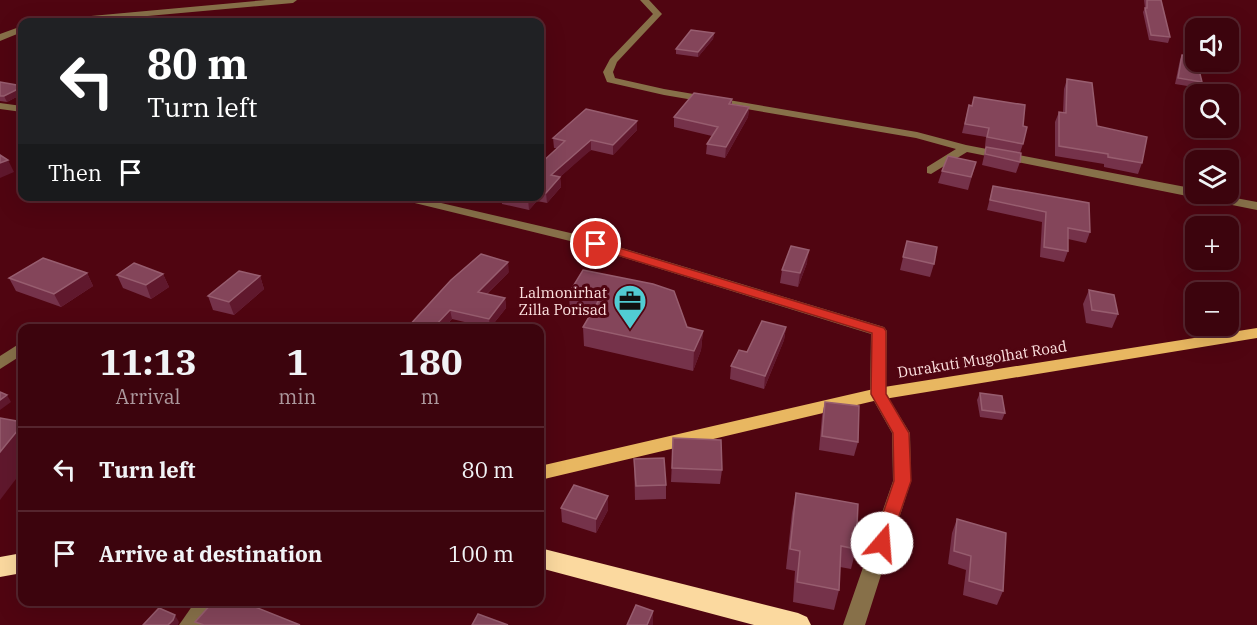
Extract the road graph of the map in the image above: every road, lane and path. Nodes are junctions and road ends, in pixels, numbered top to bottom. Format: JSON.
{"nodes":[{"id":1,"x":293,"y":0,"type":"edge"},
{"id":2,"x":644,"y":0,"type":"edge"},
{"id":3,"x":101,"y":18,"type":"edge"},
{"id":4,"x":4,"y":30,"type":"edge"},
{"id":5,"x":0,"y":38,"type":"edge"},
{"id":6,"x":0,"y":106,"type":"edge"},
{"id":7,"x":18,"y":108,"type":"edge"},
{"id":8,"x":965,"y":148,"type":"junction"},
{"id":9,"x":932,"y":170,"type":"dead end"},
{"id":10,"x":1185,"y":191,"type":"edge"},
{"id":11,"x":414,"y":201,"type":"edge"},
{"id":12,"x":1239,"y":202,"type":"edge"},
{"id":13,"x":1257,"y":206,"type":"edge"},
{"id":14,"x":1257,"y":333,"type":"edge"},
{"id":15,"x":18,"y":350,"type":"edge"},
{"id":16,"x":0,"y":364,"type":"edge"},
{"id":17,"x":878,"y":394,"type":"junction"},
{"id":18,"x":544,"y":472,"type":"edge"},
{"id":19,"x":544,"y":559,"type":"edge"},
{"id":20,"x":18,"y":564,"type":"edge"},
{"id":21,"x":0,"y":567,"type":"edge"},
{"id":22,"x":204,"y":606,"type":"edge"},
{"id":23,"x":190,"y":625,"type":"edge"},
{"id":24,"x":798,"y":625,"type":"edge"},
{"id":25,"x":854,"y":625,"type":"edge"}],
"edges":[{"from":1,"to":3,"type":"street"},
{"from":2,"to":8,"type":"street"},
{"from":4,"to":5,"type":"street"},
{"from":6,"to":7,"type":"street"},
{"from":8,"to":9,"type":"street"},
{"from":8,"to":10,"type":"street"},
{"from":11,"to":17,"type":"street"},
{"from":12,"to":13,"type":"street"},
{"from":14,"to":17,"type":"main road","name":"Durakuti Mugolhat Road"},
{"from":15,"to":16,"type":"street"},
{"from":17,"to":18,"type":"main road","name":"Durakuti Mugolhat Road"},
{"from":17,"to":25,"type":"street"},
{"from":19,"to":24,"type":"highway"},
{"from":20,"to":21,"type":"highway"},
{"from":22,"to":23,"type":"street"}]}
